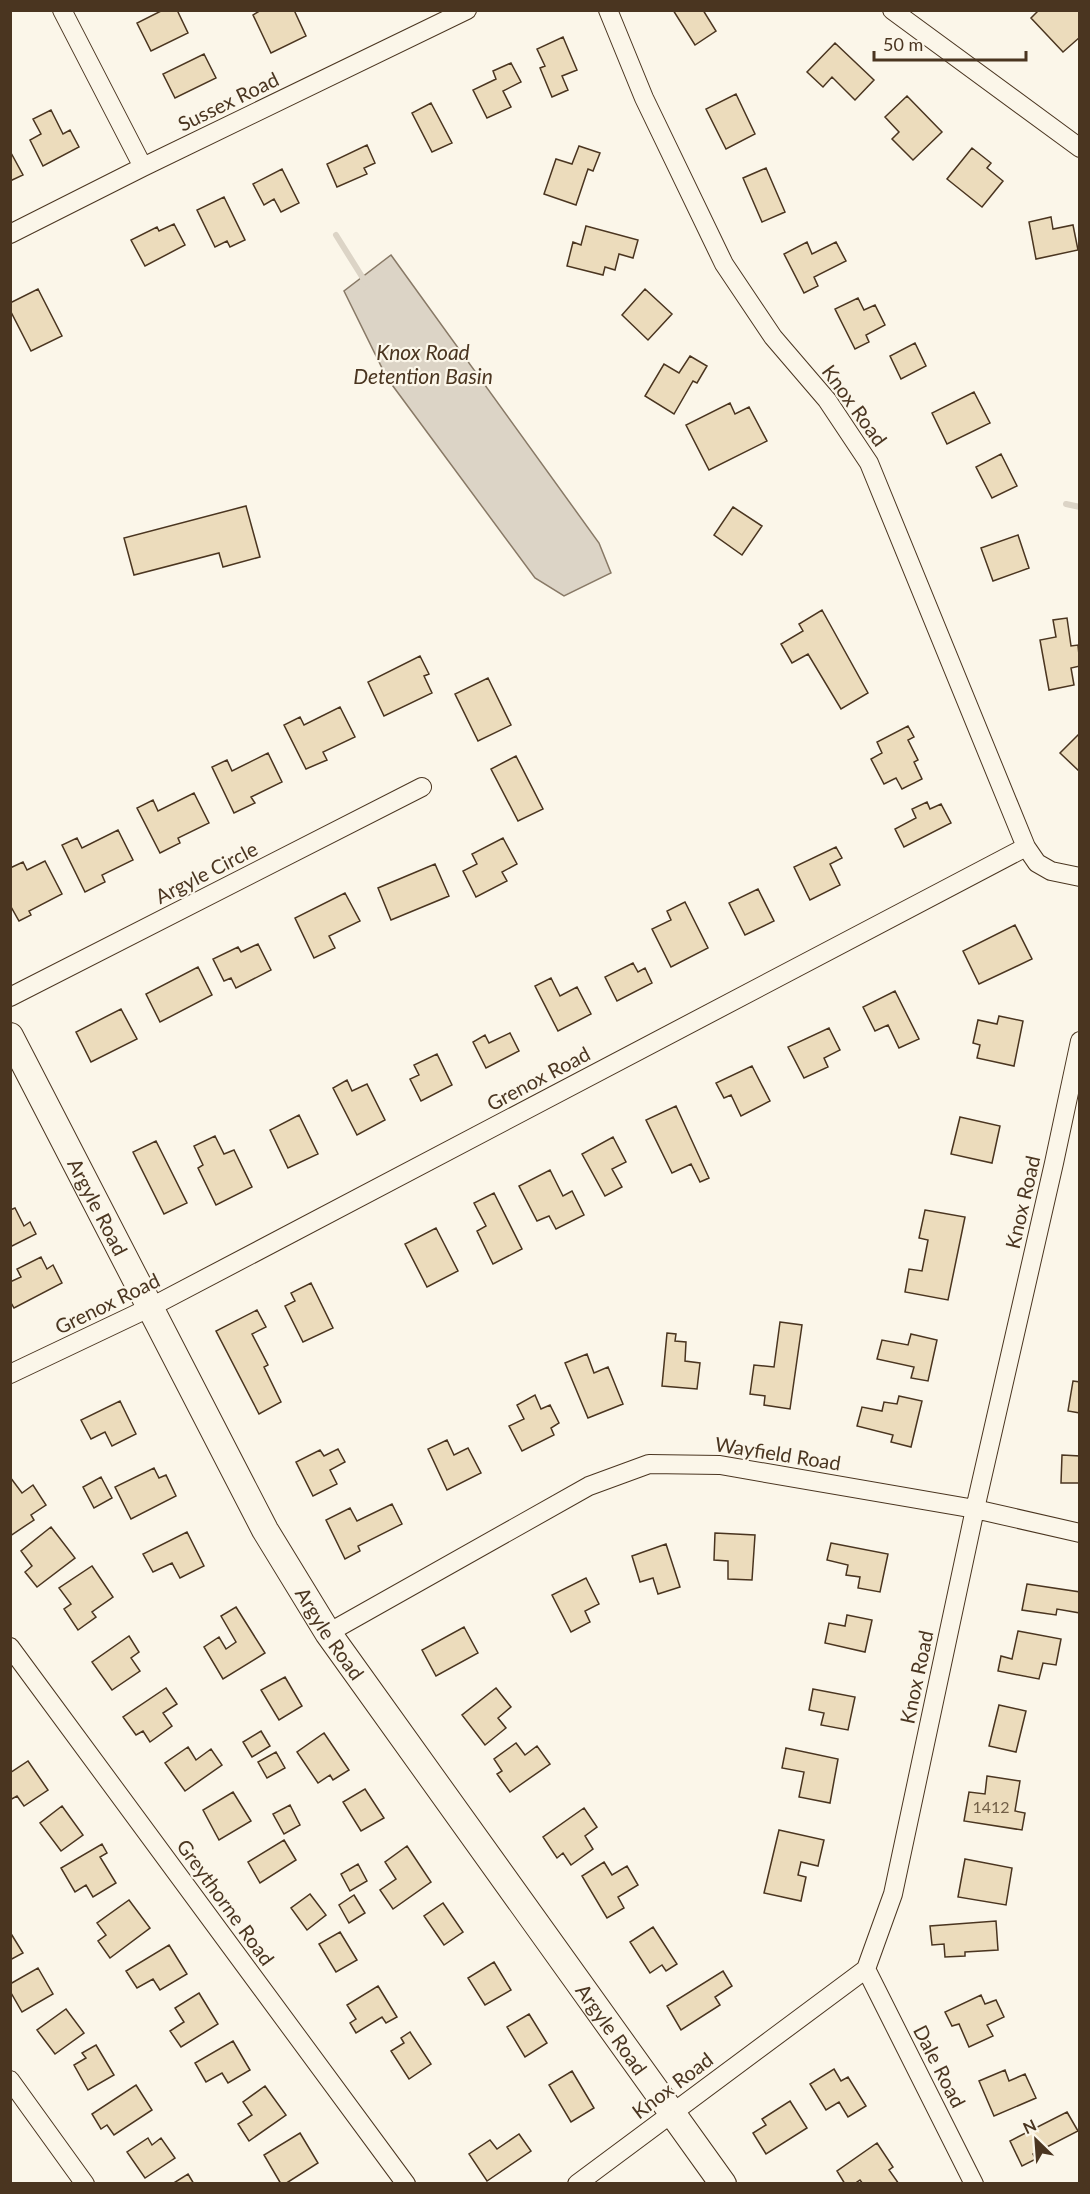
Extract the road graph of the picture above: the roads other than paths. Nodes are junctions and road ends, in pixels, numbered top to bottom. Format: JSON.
{"nodes":[{"id":1,"x":62,"y":10,"type":"edge"},
{"id":2,"x":467,"y":10,"type":"edge"},
{"id":3,"x":608,"y":10,"type":"edge"},
{"id":4,"x":892,"y":10,"type":"edge"},
{"id":5,"x":1080,"y":148,"type":"edge"},
{"id":6,"x":143,"y":167,"type":"junction"},
{"id":7,"x":10,"y":234,"type":"edge"},
{"id":8,"x":422,"y":786,"type":"dead end"},
{"id":9,"x":1026,"y":847,"type":"junction"},
{"id":10,"x":1080,"y":877,"type":"edge"},
{"id":11,"x":10,"y":997,"type":"edge"},
{"id":12,"x":10,"y":1036,"type":"edge"},
{"id":13,"x":1080,"y":1041,"type":"edge"},
{"id":14,"x":151,"y":1307,"type":"junction"},
{"id":15,"x":10,"y":1374,"type":"edge"},
{"id":16,"x":975,"y":1509,"type":"junction"},
{"id":17,"x":1080,"y":1533,"type":"edge"},
{"id":18,"x":328,"y":1633,"type":"junction"},
{"id":19,"x":10,"y":1647,"type":"edge"},
{"id":20,"x":866,"y":1970,"type":"junction"},
{"id":21,"x":10,"y":2080,"type":"edge"},
{"id":22,"x":671,"y":2114,"type":"junction"},
{"id":23,"x":85,"y":2184,"type":"edge"},
{"id":24,"x":406,"y":2184,"type":"edge"},
{"id":25,"x":577,"y":2184,"type":"edge"},
{"id":26,"x":723,"y":2184,"type":"edge"},
{"id":27,"x":974,"y":2184,"type":"edge"}],
"edges":[{"from":1,"to":6,"type":"street"},
{"from":2,"to":6,"type":"street","name":"Sussex Road"},
{"from":3,"to":9,"type":"street","name":"Knox Road"},
{"from":4,"to":5,"type":"street"},
{"from":6,"to":7,"type":"street","name":"Sussex Road"},
{"from":8,"to":11,"type":"street","name":"Argyle Circle"},
{"from":9,"to":10,"type":"street"},
{"from":9,"to":14,"type":"street","name":"Grenox Road"},
{"from":12,"to":14,"type":"street","name":"Argyle Road"},
{"from":13,"to":16,"type":"street","name":"Knox Road"},
{"from":14,"to":15,"type":"street","name":"Grenox Road"},
{"from":14,"to":18,"type":"street","name":"Argyle Road"},
{"from":16,"to":17,"type":"street","name":"Wayfield Road"},
{"from":16,"to":18,"type":"street","name":"Wayfield Road"},
{"from":16,"to":20,"type":"street","name":"Knox Road"},
{"from":18,"to":22,"type":"street","name":"Argyle Road"},
{"from":19,"to":24,"type":"street","name":"Greythorne Road"},
{"from":20,"to":22,"type":"street","name":"Knox Road"},
{"from":20,"to":27,"type":"street","name":"Dale Road"},
{"from":21,"to":23,"type":"street"},
{"from":22,"to":25,"type":"street","name":"Knox Road"},
{"from":22,"to":26,"type":"street","name":"Argyle Road"}]}
